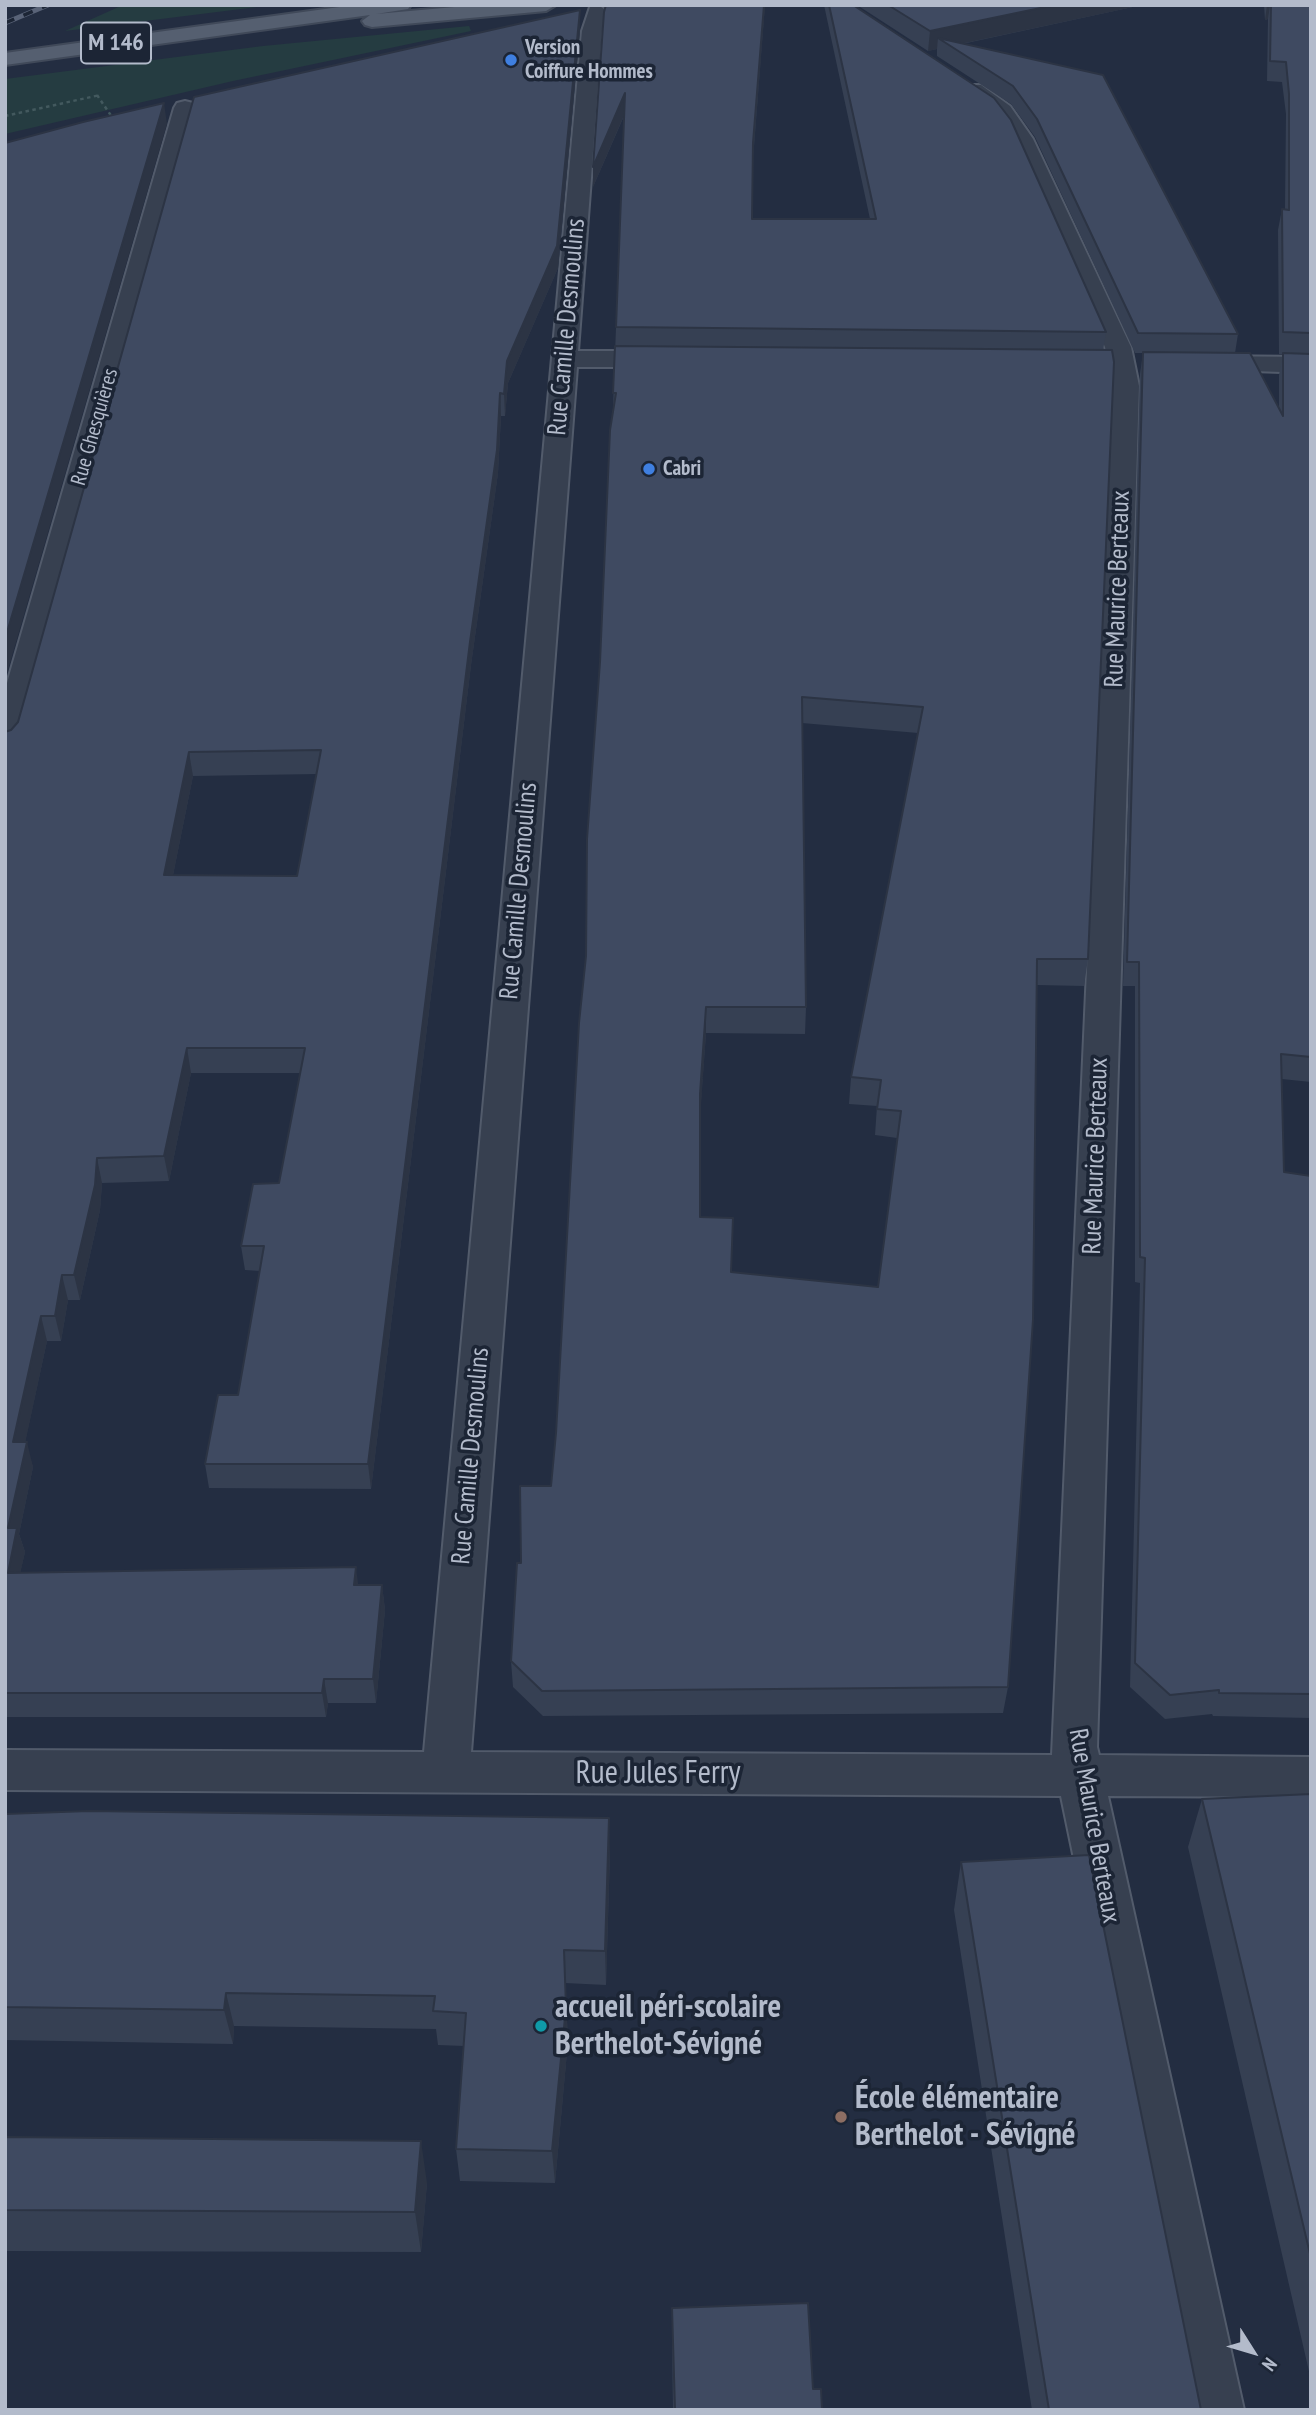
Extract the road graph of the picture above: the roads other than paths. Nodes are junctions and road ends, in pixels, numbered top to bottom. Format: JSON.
{"nodes":[{"id":1,"x":401,"y":5,"type":"edge"},
{"id":2,"x":546,"y":5,"type":"edge"},
{"id":3,"x":590,"y":13,"type":"edge"},
{"id":4,"x":192,"y":32,"type":"junction"},
{"id":5,"x":5,"y":59,"type":"edge"},
{"id":6,"x":939,"y":69,"type":"edge"},
{"id":7,"x":212,"y":102,"type":"edge"},
{"id":8,"x":185,"y":108,"type":"junction"},
{"id":9,"x":116,"y":124,"type":"edge"},
{"id":10,"x":564,"y":359,"type":"junction"},
{"id":11,"x":689,"y":360,"type":"edge"},
{"id":12,"x":1175,"y":363,"type":"edge"},
{"id":13,"x":1311,"y":365,"type":"edge"},
{"id":14,"x":5,"y":745,"type":"edge"},
{"id":15,"x":5,"y":1770,"type":"edge"},
{"id":16,"x":446,"y":1773,"type":"junction"},
{"id":17,"x":1080,"y":1776,"type":"junction"},
{"id":18,"x":1311,"y":1777,"type":"edge"},
{"id":19,"x":1216,"y":2410,"type":"edge"}],
"edges":[{"from":1,"to":4,"type":"main road","number":"M 146"},
{"from":2,"to":4,"type":"main road","number":"M 146"},
{"from":3,"to":10,"type":"street","name":"Rue Camille Desmoulins"},
{"from":4,"to":5,"type":"main road","number":"M 146"},
{"from":6,"to":17,"type":"street","name":"Rue Maurice Berteaux"},
{"from":7,"to":8,"type":"street"},
{"from":8,"to":9,"type":"street"},
{"from":8,"to":14,"type":"street","name":"Rue Ghesquières"},
{"from":10,"to":11,"type":"street"},
{"from":10,"to":16,"type":"street","name":"Rue Camille Desmoulins"},
{"from":12,"to":13,"type":"street"},
{"from":15,"to":16,"type":"street","name":"Rue Jules Ferry"},
{"from":16,"to":17,"type":"street","name":"Rue Jules Ferry"},
{"from":17,"to":18,"type":"street","name":"Rue Jules Ferry"},
{"from":17,"to":19,"type":"street","name":"Rue Maurice Berteaux"}]}
